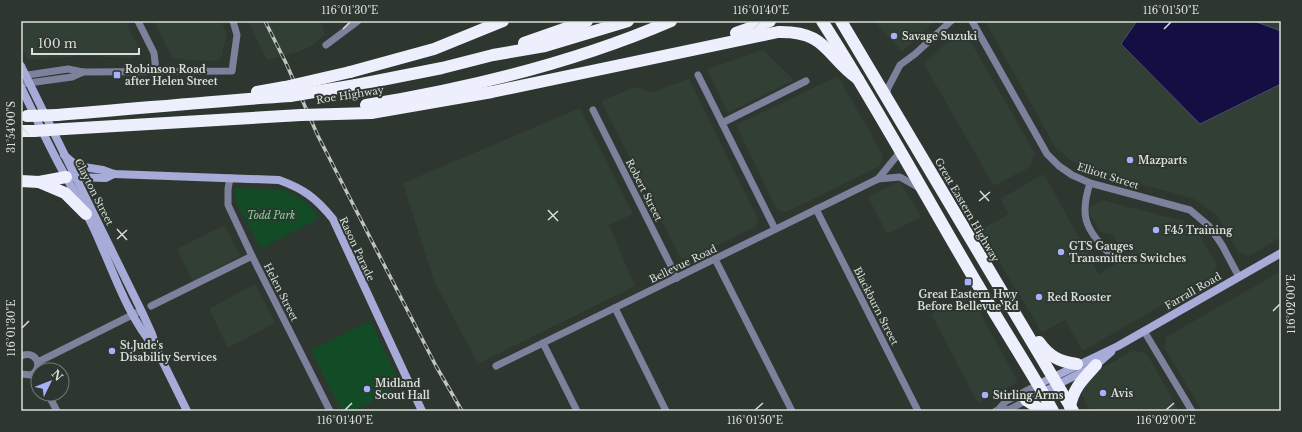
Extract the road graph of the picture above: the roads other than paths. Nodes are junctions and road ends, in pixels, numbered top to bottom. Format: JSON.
{"nodes":[{"id":1,"x":138,"y":21,"type":"edge"},
{"id":2,"x":233,"y":21,"type":"edge"},
{"id":3,"x":358,"y":21,"type":"edge"},
{"id":4,"x":503,"y":21,"type":"edge"},
{"id":5,"x":587,"y":21,"type":"edge"},
{"id":6,"x":628,"y":21,"type":"edge"},
{"id":7,"x":671,"y":21,"type":"edge"},
{"id":8,"x":770,"y":21,"type":"edge"},
{"id":9,"x":822,"y":21,"type":"edge"},
{"id":10,"x":951,"y":21,"type":"edge"},
{"id":11,"x":972,"y":21,"type":"edge"},
{"id":12,"x":842,"y":22,"type":"edge"},
{"id":13,"x":326,"y":46,"type":"dead end"},
{"id":14,"x":493,"y":55,"type":"junction"},
{"id":15,"x":656,"y":58,"type":"junction"},
{"id":16,"x":21,"y":66,"type":"edge"},
{"id":17,"x":156,"y":71,"type":"junction"},
{"id":18,"x":698,"y":75,"type":"dead end"},
{"id":19,"x":24,"y":79,"type":"edge"},
{"id":20,"x":858,"y":79,"type":"junction"},
{"id":21,"x":806,"y":81,"type":"dead end"},
{"id":22,"x":21,"y":87,"type":"edge"},
{"id":23,"x":288,"y":92,"type":"junction"},
{"id":24,"x":886,"y":96,"type":"junction"},
{"id":25,"x":368,"y":109,"type":"junction"},
{"id":26,"x":593,"y":110,"type":"dead end"},
{"id":27,"x":24,"y":117,"type":"edge"},
{"id":28,"x":722,"y":123,"type":"junction"},
{"id":29,"x":21,"y":131,"type":"edge"},
{"id":30,"x":900,"y":152,"type":"junction"},
{"id":31,"x":64,"y":156,"type":"junction"},
{"id":32,"x":114,"y":174,"type":"junction"},
{"id":33,"x":71,"y":177,"type":"junction"},
{"id":34,"x":230,"y":178,"type":"junction"},
{"id":35,"x":878,"y":179,"type":"junction"},
{"id":36,"x":21,"y":181,"type":"edge"},
{"id":37,"x":39,"y":182,"type":"junction"},
{"id":38,"x":1090,"y":183,"type":"junction"},
{"id":39,"x":922,"y":189,"type":"junction"},
{"id":40,"x":816,"y":209,"type":"junction"},
{"id":41,"x":86,"y":214,"type":"junction"},
{"id":42,"x":775,"y":229,"type":"junction"},
{"id":43,"x":1108,"y":252,"type":"dead end"},
{"id":44,"x":1281,"y":253,"type":"edge"},
{"id":45,"x":252,"y":256,"type":"junction"},
{"id":46,"x":716,"y":259,"type":"junction"},
{"id":47,"x":1238,"y":277,"type":"junction"},
{"id":48,"x":677,"y":278,"type":"junction"},
{"id":49,"x":151,"y":306,"type":"dead end"},
{"id":50,"x":615,"y":308,"type":"junction"},
{"id":51,"x":141,"y":310,"type":"junction"},
{"id":52,"x":131,"y":311,"type":"junction"},
{"id":53,"x":1017,"y":316,"type":"junction"},
{"id":54,"x":1144,"y":331,"type":"junction"},
{"id":55,"x":543,"y":343,"type":"junction"},
{"id":56,"x":1116,"y":347,"type":"junction"},
{"id":57,"x":157,"y":350,"type":"junction"},
{"id":58,"x":21,"y":356,"type":"edge"},
{"id":59,"x":37,"y":360,"type":"joint"},
{"id":60,"x":1077,"y":364,"type":"junction"},
{"id":61,"x":1096,"y":365,"type":"junction"},
{"id":62,"x":496,"y":366,"type":"dead end"},
{"id":63,"x":1055,"y":380,"type":"junction"},
{"id":64,"x":1041,"y":388,"type":"junction"},
{"id":65,"x":1026,"y":400,"type":"junction"},
{"id":66,"x":52,"y":402,"type":"edge"},
{"id":67,"x":1071,"y":409,"type":"edge"},
{"id":68,"x":997,"y":410,"type":"edge"},
{"id":69,"x":57,"y":411,"type":"edge"},
{"id":70,"x":187,"y":411,"type":"edge"},
{"id":71,"x":330,"y":411,"type":"edge"},
{"id":72,"x":422,"y":411,"type":"edge"},
{"id":73,"x":577,"y":411,"type":"edge"},
{"id":74,"x":666,"y":411,"type":"edge"},
{"id":75,"x":792,"y":411,"type":"edge"},
{"id":76,"x":918,"y":411,"type":"edge"},
{"id":77,"x":1043,"y":411,"type":"edge"},
{"id":78,"x":1053,"y":411,"type":"edge"},
{"id":79,"x":1192,"y":411,"type":"edge"}],
"edges":[{"from":1,"to":17,"type":"street"},
{"from":2,"to":17,"type":"street"},
{"from":3,"to":13,"type":"street"},
{"from":4,"to":23,"type":"highway","bridge":true},
{"from":5,"to":14,"type":"highway"},
{"from":6,"to":14,"type":"highway","name":"Roe Highway"},
{"from":7,"to":25,"type":"highway","name":"Roe Highway"},
{"from":8,"to":15,"type":"highway"},
{"from":9,"to":20,"type":"highway"},
{"from":10,"to":24,"type":"street"},
{"from":11,"to":38,"type":"street","name":"Elliott Street"},
{"from":12,"to":24,"type":"highway","name":"Great Eastern Highway"},
{"from":14,"to":23,"type":"highway","name":"Roe Highway","bridge":true},
{"from":15,"to":20,"type":"highway"},
{"from":15,"to":25,"type":"highway"},
{"from":16,"to":19,"type":"main road","name":"Clayton Street"},
{"from":17,"to":19,"type":"street"},
{"from":18,"to":28,"type":"street"},
{"from":19,"to":31,"type":"main road","name":"Clayton Street"},
{"from":20,"to":30,"type":"highway"},
{"from":21,"to":28,"type":"street"},
{"from":22,"to":33,"type":"main road","name":"Clayton Street"},
{"from":23,"to":27,"type":"highway","name":"Roe Highway","bridge":true},
{"from":24,"to":53,"type":"highway","name":"Great Eastern Highway"},
{"from":25,"to":29,"type":"highway","name":"Roe Highway","bridge":true},
{"from":26,"to":48,"type":"street","name":"Robert Street"},
{"from":28,"to":42,"type":"street"},
{"from":30,"to":35,"type":"street","name":"Bellevue Road"},
{"from":30,"to":39,"type":"highway"},
{"from":31,"to":32,"type":"main road","name":"Rason Parade"},
{"from":31,"to":33,"type":"main road","name":"Clayton Street"},
{"from":32,"to":33,"type":"main road","name":"Rason Parade"},
{"from":32,"to":34,"type":"main road","name":"Rason Parade"},
{"from":33,"to":37,"type":"highway"},
{"from":33,"to":41,"type":"main road","name":"Clayton Street"},
{"from":33,"to":51,"type":"main road","name":"Clayton Street"},
{"from":34,"to":45,"type":"street","name":"Helen Street"},
{"from":34,"to":72,"type":"main road","name":"Rason Parade"},
{"from":35,"to":39,"type":"street","name":"Bellevue Road"},
{"from":35,"to":40,"type":"street","name":"Bellevue Road"},
{"from":36,"to":37,"type":"highway"},
{"from":37,"to":41,"type":"highway"},
{"from":38,"to":43,"type":"street"},
{"from":38,"to":47,"type":"street","name":"Elliott Street"},
{"from":39,"to":64,"type":"highway"},
{"from":40,"to":42,"type":"street","name":"Bellevue Road"},
{"from":40,"to":76,"type":"street","name":"Blackburn Street"},
{"from":41,"to":52,"type":"main road","name":"Clayton Street"},
{"from":42,"to":46,"type":"street","name":"Bellevue Road"},
{"from":44,"to":47,"type":"main road","name":"Farrall Road"},
{"from":45,"to":49,"type":"street"},
{"from":45,"to":71,"type":"street","name":"Helen Street"},
{"from":46,"to":48,"type":"street","name":"Bellevue Road"},
{"from":46,"to":75,"type":"street"},
{"from":47,"to":54,"type":"main road","name":"Farrall Road"},
{"from":48,"to":50,"type":"street","name":"Bellevue Road"},
{"from":50,"to":55,"type":"street","name":"Bellevue Road"},
{"from":50,"to":74,"type":"street"},
{"from":51,"to":52,"type":"street"},
{"from":51,"to":57,"type":"main road","name":"Clayton Street"},
{"from":52,"to":57,"type":"main road","name":"Clayton Street"},
{"from":52,"to":59,"type":"street"},
{"from":53,"to":60,"type":"highway"},
{"from":53,"to":63,"type":"highway","name":"Great Eastern Highway"},
{"from":54,"to":56,"type":"main road","name":"Farrall Road"},
{"from":54,"to":79,"type":"street"},
{"from":55,"to":62,"type":"street","name":"Bellevue Road"},
{"from":55,"to":73,"type":"street"},
{"from":56,"to":60,"type":"main road","name":"Farrall Road"},
{"from":56,"to":61,"type":"main road","name":"Farrall Road"},
{"from":57,"to":70,"type":"main road","name":"Clayton Street"},
{"from":58,"to":59,"type":"street"},
{"from":60,"to":63,"type":"main road","name":"Farrall Road"},
{"from":61,"to":63,"type":"main road","name":"Farrall Road"},
{"from":61,"to":67,"type":"highway"},
{"from":63,"to":64,"type":"main road","name":"Farrall Road"},
{"from":63,"to":67,"type":"highway","name":"Great Eastern Highway"},
{"from":64,"to":65,"type":"street"},
{"from":64,"to":68,"type":"street"},
{"from":64,"to":78,"type":"highway"},
{"from":65,"to":68,"type":"street"},
{"from":65,"to":77,"type":"highway"},
{"from":66,"to":69,"type":"street"}]}
